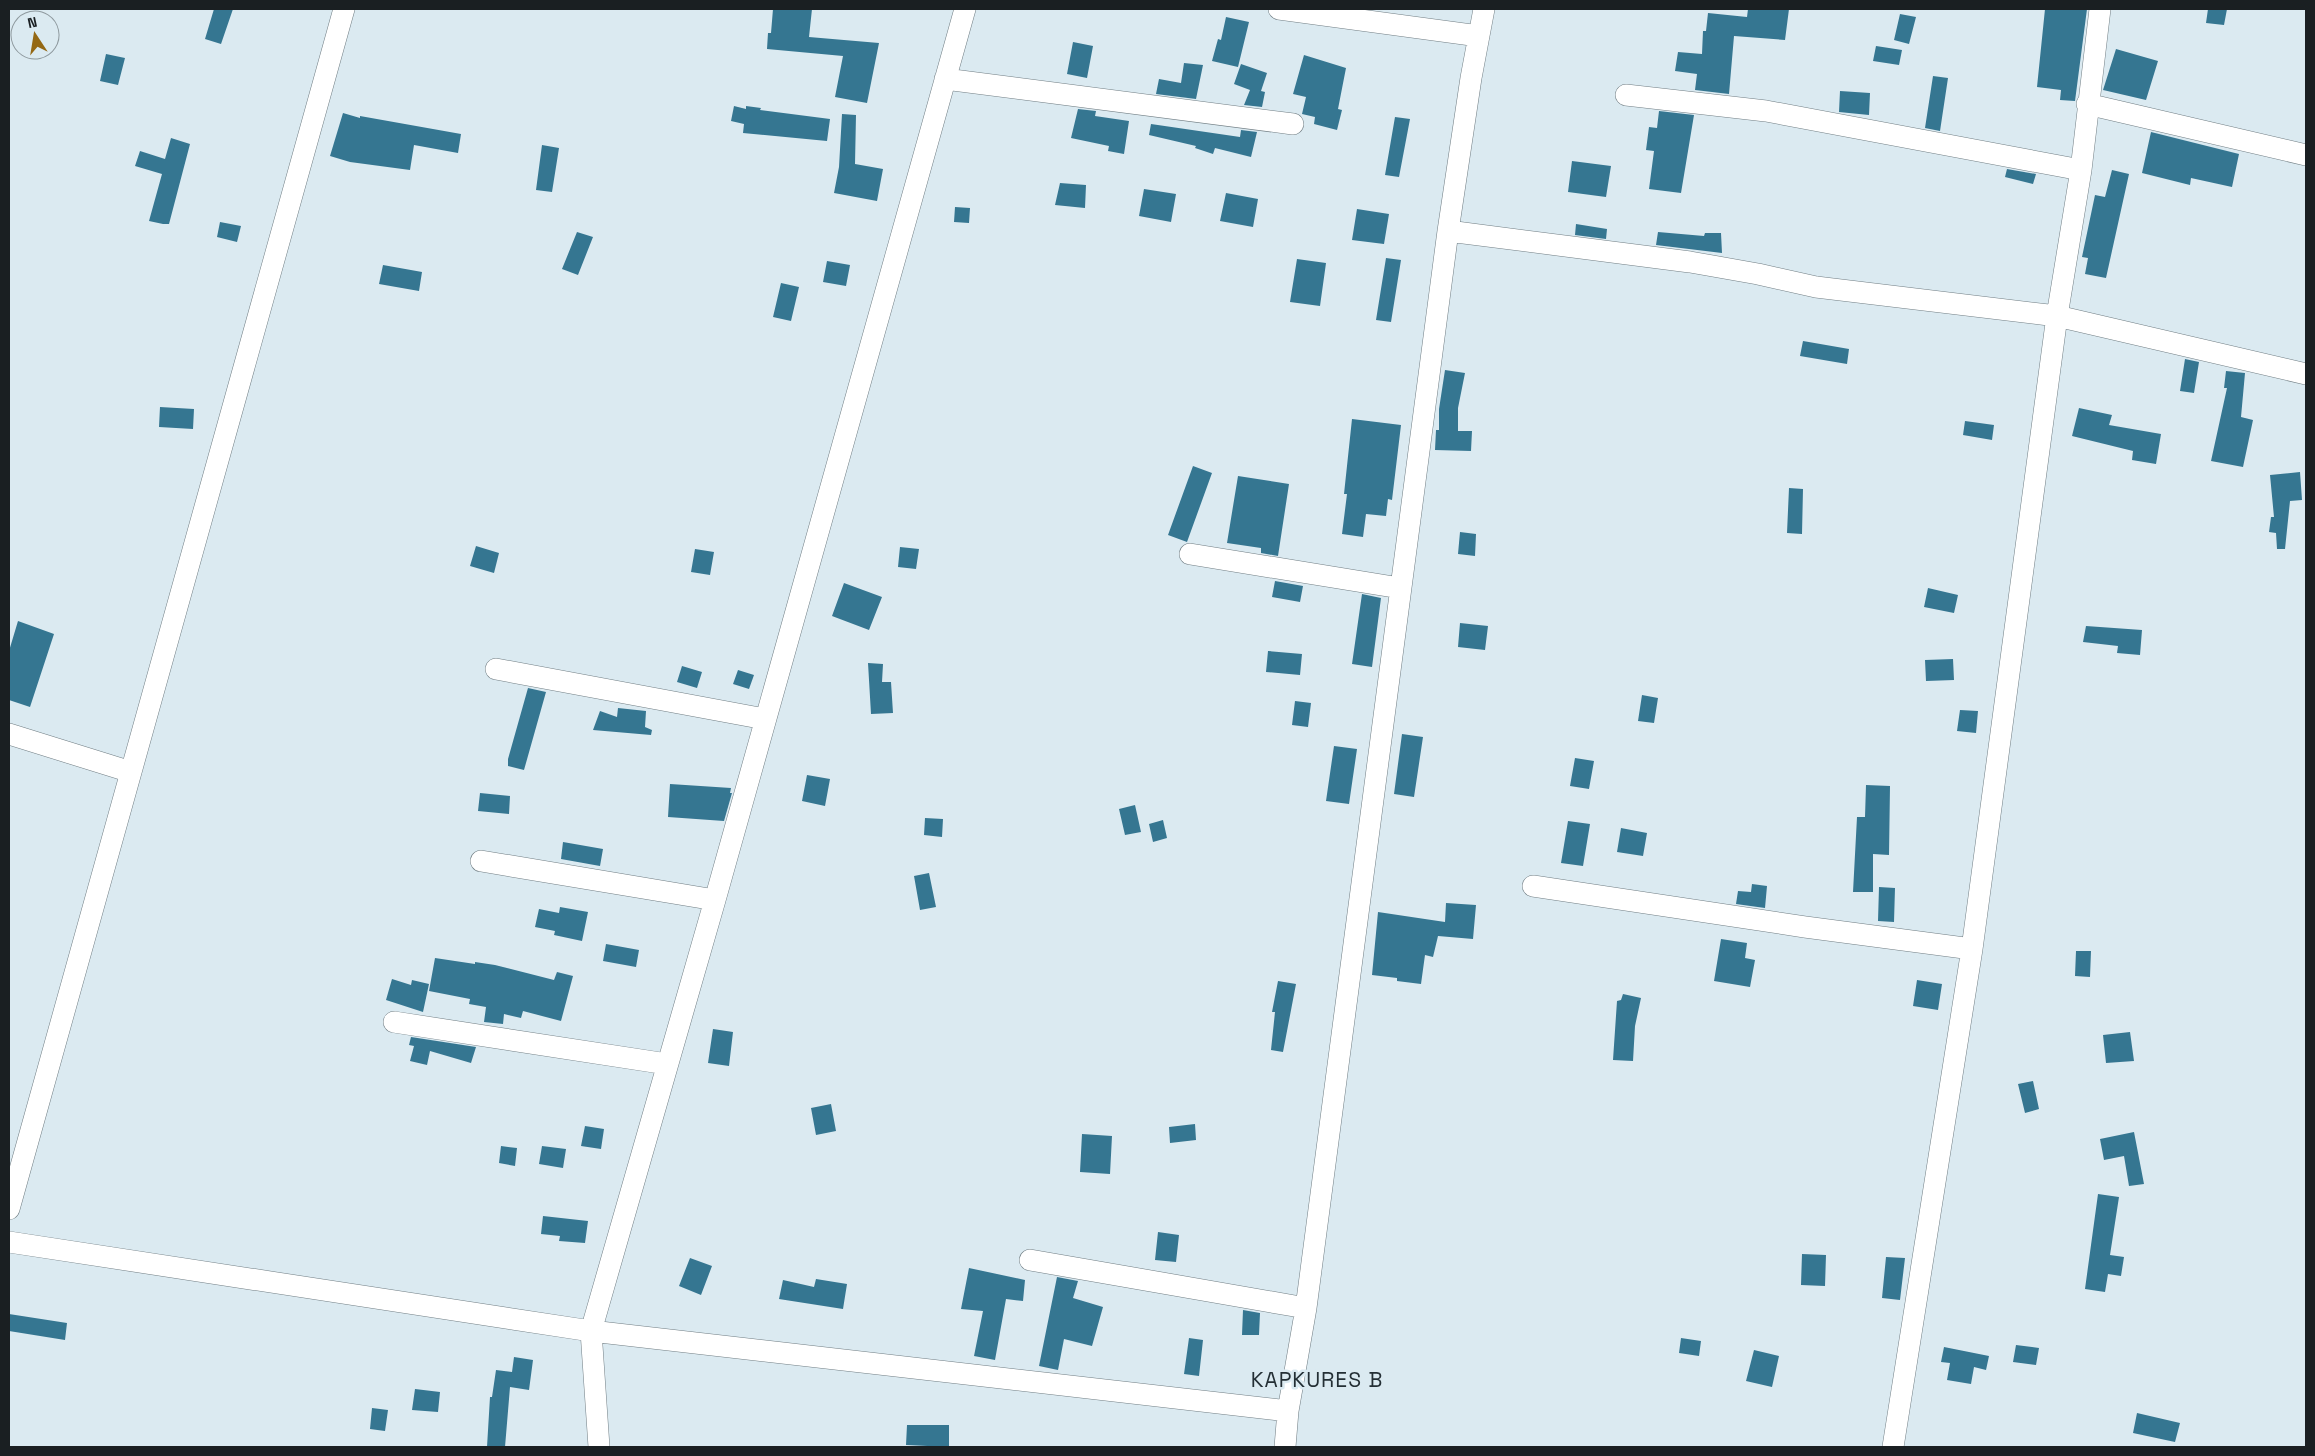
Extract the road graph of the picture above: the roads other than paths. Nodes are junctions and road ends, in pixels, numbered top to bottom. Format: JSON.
{"nodes":[{"id":1,"x":344,"y":9,"type":"edge"},
{"id":2,"x":965,"y":9,"type":"edge"},
{"id":3,"x":1279,"y":9,"type":"edge"},
{"id":4,"x":1484,"y":9,"type":"edge"},
{"id":5,"x":2100,"y":9,"type":"edge"},
{"id":6,"x":1480,"y":36,"type":"junction"},
{"id":7,"x":945,"y":79,"type":"junction"},
{"id":8,"x":1626,"y":96,"type":"dead end"},
{"id":9,"x":2087,"y":104,"type":"junction"},
{"id":10,"x":1293,"y":124,"type":"dead end"},
{"id":11,"x":2306,"y":155,"type":"edge"},
{"id":12,"x":2081,"y":170,"type":"junction"},
{"id":13,"x":1448,"y":232,"type":"junction"},
{"id":14,"x":2058,"y":316,"type":"junction"},
{"id":15,"x":2306,"y":374,"type":"edge"},
{"id":16,"x":1190,"y":554,"type":"dead end"},
{"id":17,"x":1400,"y":588,"type":"junction"},
{"id":18,"x":496,"y":669,"type":"dead end"},
{"id":19,"x":765,"y":719,"type":"junction"},
{"id":20,"x":9,"y":734,"type":"edge"},
{"id":21,"x":131,"y":772,"type":"junction"},
{"id":22,"x":481,"y":861,"type":"dead end"},
{"id":23,"x":1533,"y":886,"type":"dead end"},
{"id":24,"x":715,"y":900,"type":"junction"},
{"id":25,"x":1972,"y":949,"type":"junction"},
{"id":26,"x":394,"y":1022,"type":"dead end"},
{"id":27,"x":667,"y":1064,"type":"junction"},
{"id":28,"x":10,"y":1203,"type":"edge"},
{"id":29,"x":9,"y":1242,"type":"edge"},
{"id":30,"x":1030,"y":1260,"type":"dead end"},
{"id":31,"x":1306,"y":1308,"type":"junction"},
{"id":32,"x":591,"y":1331,"type":"junction"},
{"id":33,"x":1288,"y":1411,"type":"junction"},
{"id":34,"x":600,"y":1447,"type":"edge"},
{"id":35,"x":1285,"y":1447,"type":"edge"},
{"id":36,"x":1893,"y":1447,"type":"edge"}],
"edges":[{"from":1,"to":21,"type":"street"},
{"from":2,"to":7,"type":"street"},
{"from":3,"to":6,"type":"street"},
{"from":4,"to":6,"type":"street"},
{"from":5,"to":9,"type":"street"},
{"from":6,"to":13,"type":"street"},
{"from":7,"to":10,"type":"street"},
{"from":7,"to":19,"type":"street"},
{"from":8,"to":12,"type":"street"},
{"from":9,"to":11,"type":"street"},
{"from":9,"to":12,"type":"street"},
{"from":12,"to":14,"type":"street"},
{"from":13,"to":14,"type":"street"},
{"from":13,"to":17,"type":"street"},
{"from":14,"to":15,"type":"street"},
{"from":14,"to":25,"type":"street"},
{"from":16,"to":17,"type":"street"},
{"from":17,"to":31,"type":"street"},
{"from":18,"to":19,"type":"street"},
{"from":19,"to":24,"type":"street"},
{"from":20,"to":21,"type":"street"},
{"from":21,"to":28,"type":"street"},
{"from":22,"to":24,"type":"street"},
{"from":23,"to":25,"type":"street"},
{"from":24,"to":27,"type":"street"},
{"from":25,"to":36,"type":"street"},
{"from":26,"to":27,"type":"street"},
{"from":27,"to":32,"type":"street"},
{"from":29,"to":32,"type":"street"},
{"from":30,"to":31,"type":"street"},
{"from":31,"to":33,"type":"street"},
{"from":32,"to":33,"type":"street"},
{"from":32,"to":34,"type":"street"},
{"from":33,"to":35,"type":"street"}]}
